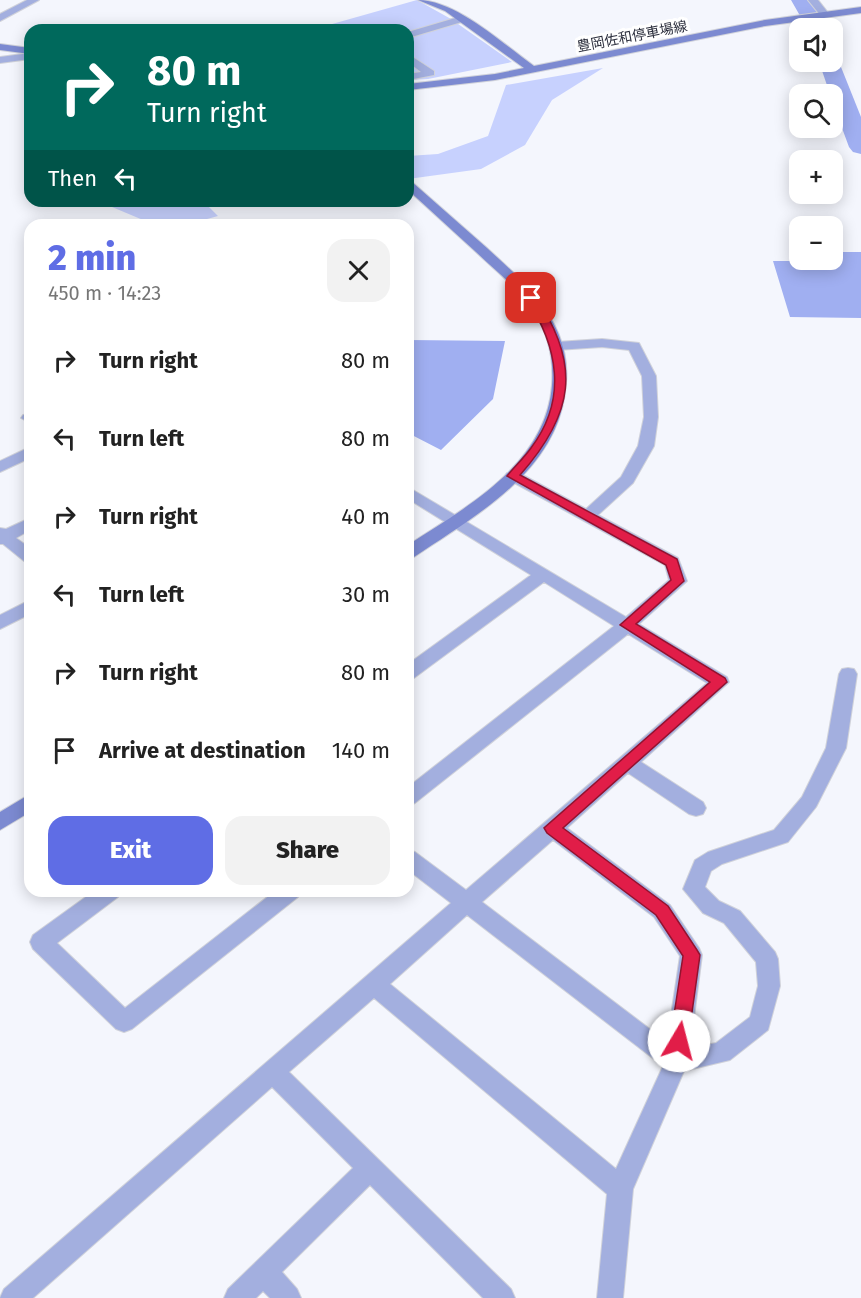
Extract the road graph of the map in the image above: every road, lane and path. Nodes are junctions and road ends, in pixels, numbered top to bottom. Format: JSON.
{"nodes":[{"id":1,"x":34,"y":0,"type":"edge"},
{"id":2,"x":423,"y":0,"type":"edge"},
{"id":3,"x":813,"y":0,"type":"edge"},
{"id":4,"x":861,"y":10,"type":"edge"},
{"id":5,"x":820,"y":14,"type":"junction"},
{"id":6,"x":0,"y":18,"type":"edge"},
{"id":7,"x":462,"y":20,"type":"junction"},
{"id":8,"x":414,"y":33,"type":"edge"},
{"id":9,"x":0,"y":47,"type":"edge"},
{"id":10,"x":24,"y":50,"type":"edge"},
{"id":11,"x":24,"y":57,"type":"edge"},
{"id":12,"x":0,"y":60,"type":"edge"},
{"id":13,"x":414,"y":62,"type":"edge"},
{"id":14,"x":533,"y":70,"type":"junction"},
{"id":15,"x":414,"y":76,"type":"edge"},
{"id":16,"x":414,"y":86,"type":"edge"},
{"id":17,"x":414,"y":189,"type":"edge"},
{"id":18,"x":557,"y":346,"type":"junction"},
{"id":19,"x":24,"y":455,"type":"edge"},
{"id":20,"x":0,"y":467,"type":"edge"},
{"id":21,"x":513,"y":476,"type":"junction"},
{"id":22,"x":414,"y":496,"type":"edge"},
{"id":23,"x":587,"y":516,"type":"junction"},
{"id":24,"x":456,"y":521,"type":"junction"},
{"id":25,"x":24,"y":526,"type":"edge"},
{"id":26,"x":2,"y":536,"type":"edge"},
{"id":27,"x":414,"y":548,"type":"edge"},
{"id":28,"x":24,"y":552,"type":"edge"},
{"id":29,"x":544,"y":574,"type":"junction"},
{"id":30,"x":24,"y":609,"type":"edge"},
{"id":31,"x":0,"y":623,"type":"edge"},
{"id":32,"x":627,"y":625,"type":"junction"},
{"id":33,"x":414,"y":669,"type":"edge"},
{"id":34,"x":848,"y":674,"type":"dead end"},
{"id":35,"x":627,"y":763,"type":"junction"},
{"id":36,"x":414,"y":793,"type":"edge"},
{"id":37,"x":24,"y":806,"type":"edge"},
{"id":38,"x":696,"y":808,"type":"dead end"},
{"id":39,"x":0,"y":822,"type":"edge"},
{"id":40,"x":552,"y":828,"type":"junction"},
{"id":41,"x":414,"y":862,"type":"edge"},
{"id":42,"x":103,"y":897,"type":"edge"},
{"id":43,"x":282,"y":897,"type":"edge"},
{"id":44,"x":467,"y":902,"type":"junction"},
{"id":45,"x":374,"y":984,"type":"junction"},
{"id":46,"x":676,"y":1062,"type":"junction"},
{"id":47,"x":273,"y":1072,"type":"junction"},
{"id":48,"x":370,"y":1168,"type":"junction"},
{"id":49,"x":620,"y":1189,"type":"junction"},
{"id":50,"x":264,"y":1272,"type":"junction"},
{"id":51,"x":13,"y":1298,"type":"edge"},
{"id":52,"x":237,"y":1298,"type":"edge"},
{"id":53,"x":288,"y":1298,"type":"edge"},
{"id":54,"x":502,"y":1298,"type":"edge"},
{"id":55,"x":610,"y":1298,"type":"edge"}],
"edges":[{"from":1,"to":6,"type":"street"},
{"from":2,"to":7,"type":"street"},
{"from":3,"to":5,"type":"street"},
{"from":4,"to":5,"type":"street","name":"豊岡佐和停車場線"},
{"from":5,"to":14,"type":"street","name":"豊岡佐和停車場線"},
{"from":7,"to":8,"type":"street"},
{"from":7,"to":14,"type":"street"},
{"from":9,"to":10,"type":"street"},
{"from":11,"to":12,"type":"street"},
{"from":13,"to":15,"type":"street"},
{"from":14,"to":16,"type":"street","name":"豊岡佐和停車場線"},
{"from":17,"to":18,"type":"street"},
{"from":18,"to":21,"type":"street"},
{"from":18,"to":23,"type":"street"},
{"from":19,"to":20,"type":"street"},
{"from":21,"to":23,"type":"street"},
{"from":21,"to":24,"type":"street"},
{"from":22,"to":24,"type":"street"},
{"from":23,"to":32,"type":"street"},
{"from":24,"to":27,"type":"street"},
{"from":24,"to":29,"type":"street"},
{"from":25,"to":26,"type":"street"},
{"from":26,"to":28,"type":"street"},
{"from":29,"to":32,"type":"street"},
{"from":29,"to":33,"type":"street"},
{"from":30,"to":31,"type":"street"},
{"from":32,"to":35,"type":"street"},
{"from":32,"to":36,"type":"street"},
{"from":34,"to":46,"type":"street"},
{"from":35,"to":38,"type":"street"},
{"from":35,"to":40,"type":"street"},
{"from":37,"to":39,"type":"street"},
{"from":40,"to":44,"type":"street"},
{"from":40,"to":46,"type":"street"},
{"from":41,"to":44,"type":"street"},
{"from":42,"to":43,"type":"street"},
{"from":44,"to":45,"type":"street"},
{"from":44,"to":46,"type":"street"},
{"from":45,"to":47,"type":"street"},
{"from":45,"to":49,"type":"street"},
{"from":46,"to":49,"type":"street"},
{"from":47,"to":48,"type":"street"},
{"from":47,"to":51,"type":"street"},
{"from":48,"to":50,"type":"street"},
{"from":48,"to":54,"type":"street"},
{"from":49,"to":55,"type":"street"},
{"from":50,"to":52,"type":"street"},
{"from":50,"to":53,"type":"street"}]}
